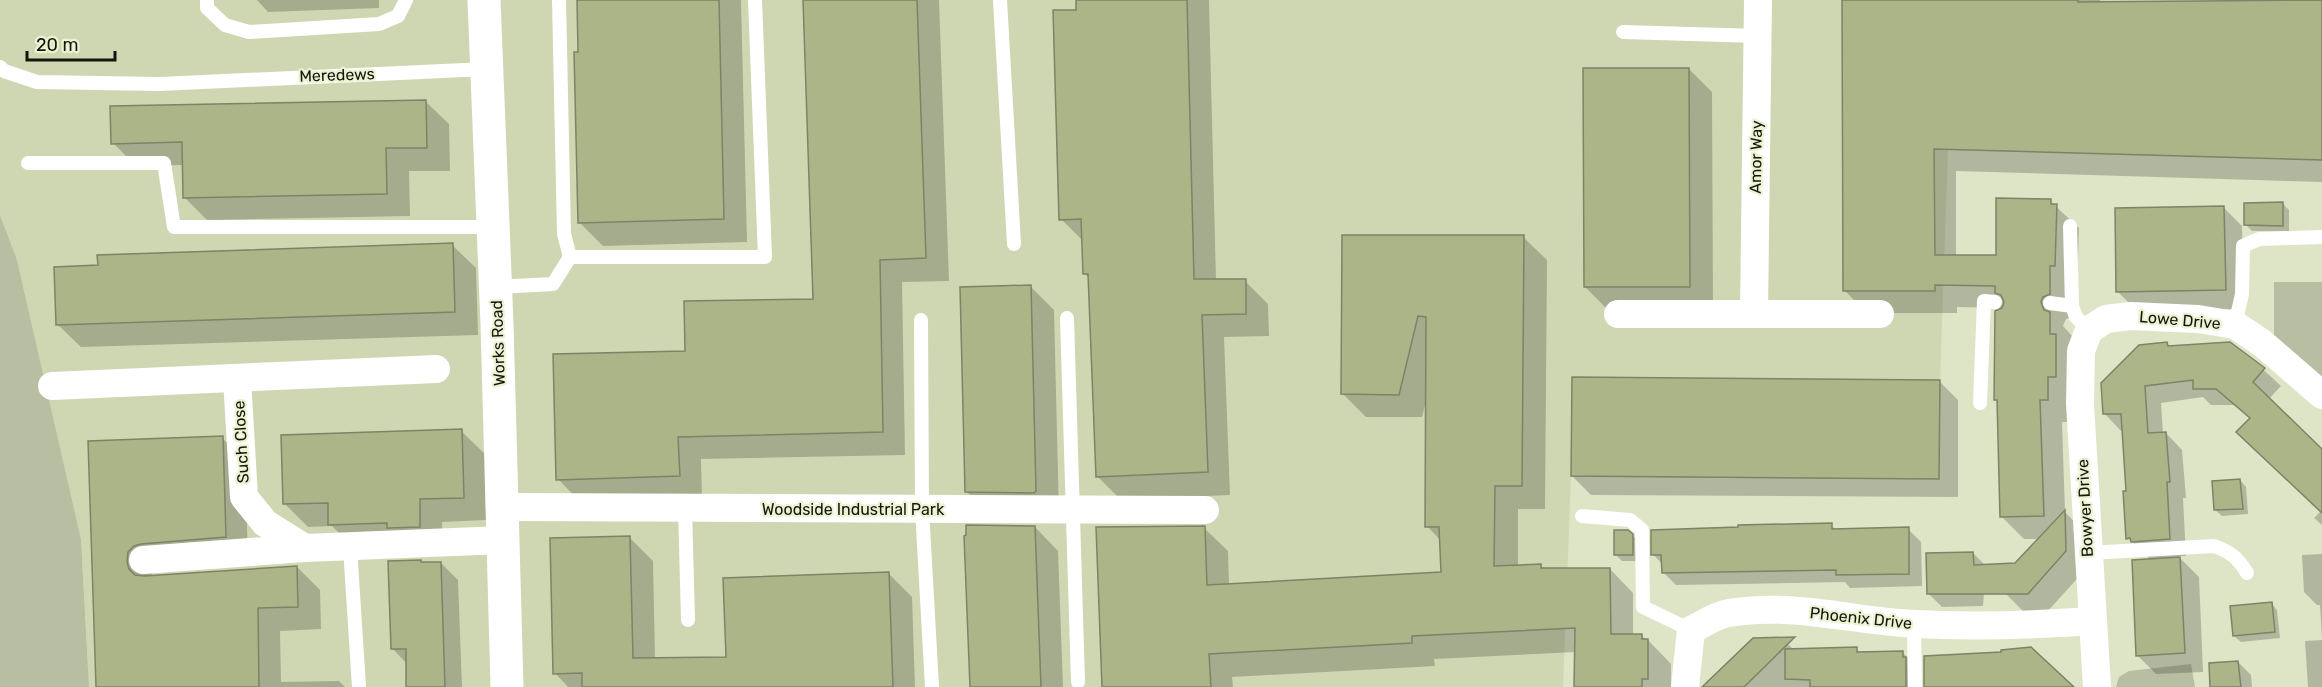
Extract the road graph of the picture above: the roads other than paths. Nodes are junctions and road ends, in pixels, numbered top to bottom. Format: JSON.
{"nodes":[{"id":1,"x":207,"y":0,"type":"edge"},
{"id":2,"x":406,"y":0,"type":"edge"},
{"id":3,"x":484,"y":0,"type":"edge"},
{"id":4,"x":559,"y":0,"type":"edge"},
{"id":5,"x":755,"y":0,"type":"edge"},
{"id":6,"x":1000,"y":0,"type":"edge"},
{"id":7,"x":1758,"y":0,"type":"edge"},
{"id":8,"x":1623,"y":32,"type":"dead end"},
{"id":9,"x":1758,"y":36,"type":"junction"},
{"id":10,"x":0,"y":66,"type":"edge"},
{"id":11,"x":486,"y":69,"type":"junction"},
{"id":12,"x":28,"y":163,"type":"dead end"},
{"id":13,"x":2070,"y":226,"type":"dead end"},
{"id":14,"x":494,"y":227,"type":"junction"},
{"id":15,"x":2322,"y":237,"type":"edge"},
{"id":16,"x":1014,"y":244,"type":"dead end"},
{"id":17,"x":570,"y":257,"type":"junction"},
{"id":18,"x":496,"y":287,"type":"junction"},
{"id":19,"x":1995,"y":302,"type":"dead end"},
{"id":20,"x":2050,"y":303,"type":"dead end"},
{"id":21,"x":2072,"y":306,"type":"junction"},
{"id":22,"x":1618,"y":314,"type":"dead end"},
{"id":23,"x":1754,"y":314,"type":"junction"},
{"id":24,"x":1880,"y":314,"type":"dead end"},
{"id":25,"x":1067,"y":318,"type":"dead end"},
{"id":26,"x":921,"y":320,"type":"dead end"},
{"id":27,"x":2235,"y":325,"type":"junction"},
{"id":28,"x":2089,"y":330,"type":"junction"},
{"id":29,"x":436,"y":369,"type":"dead end"},
{"id":30,"x":237,"y":379,"type":"junction"},
{"id":31,"x":52,"y":386,"type":"dead end"},
{"id":32,"x":2322,"y":395,"type":"edge"},
{"id":33,"x":1980,"y":403,"type":"dead end"},
{"id":34,"x":501,"y":507,"type":"junction"},
{"id":35,"x":685,"y":508,"type":"junction"},
{"id":36,"x":922,"y":509,"type":"junction"},
{"id":37,"x":1072,"y":510,"type":"junction"},
{"id":38,"x":1205,"y":510,"type":"dead end"},
{"id":39,"x":1582,"y":516,"type":"dead end"},
{"id":40,"x":503,"y":540,"type":"junction"},
{"id":41,"x":350,"y":546,"type":"junction"},
{"id":42,"x":305,"y":548,"type":"junction"},
{"id":43,"x":2088,"y":553,"type":"junction"},
{"id":44,"x":143,"y":560,"type":"dead end"},
{"id":45,"x":2247,"y":573,"type":"dead end"},
{"id":46,"x":688,"y":620,"type":"dead end"},
{"id":47,"x":2092,"y":621,"type":"junction"},
{"id":48,"x":1914,"y":624,"type":"junction"},
{"id":49,"x":1691,"y":630,"type":"junction"},
{"id":50,"x":1078,"y":682,"type":"dead end"},
{"id":51,"x":359,"y":687,"type":"edge"},
{"id":52,"x":507,"y":687,"type":"edge"},
{"id":53,"x":932,"y":687,"type":"edge"},
{"id":54,"x":1685,"y":687,"type":"edge"},
{"id":55,"x":1916,"y":687,"type":"edge"},
{"id":56,"x":2097,"y":687,"type":"edge"}],
"edges":[{"from":1,"to":2,"type":"lane"},
{"from":3,"to":11,"type":"street","name":"Works Road"},
{"from":4,"to":17,"type":"lane"},
{"from":5,"to":17,"type":"lane"},
{"from":6,"to":16,"type":"lane"},
{"from":7,"to":9,"type":"street","name":"Amor Way"},
{"from":8,"to":9,"type":"lane"},
{"from":9,"to":23,"type":"street","name":"Amor Way"},
{"from":10,"to":11,"type":"lane","name":"Meredews"},
{"from":11,"to":14,"type":"street","name":"Works Road"},
{"from":12,"to":14,"type":"lane"},
{"from":13,"to":21,"type":"lane"},
{"from":14,"to":18,"type":"street","name":"Works Road"},
{"from":15,"to":27,"type":"lane"},
{"from":17,"to":18,"type":"lane"},
{"from":18,"to":34,"type":"street","name":"Works Road"},
{"from":19,"to":33,"type":"lane"},
{"from":20,"to":21,"type":"lane"},
{"from":21,"to":28,"type":"lane"},
{"from":22,"to":23,"type":"street"},
{"from":23,"to":24,"type":"street"},
{"from":25,"to":37,"type":"lane"},
{"from":26,"to":36,"type":"lane"},
{"from":27,"to":28,"type":"street","name":"Lowe Drive"},
{"from":27,"to":32,"type":"street","name":"Lowe Drive"},
{"from":28,"to":43,"type":"street","name":"Bowyer Drive"},
{"from":29,"to":30,"type":"street","name":"Such Close"},
{"from":30,"to":31,"type":"street","name":"Such Close"},
{"from":30,"to":42,"type":"street","name":"Such Close"},
{"from":34,"to":35,"type":"street","name":"Woodside Industrial Park"},
{"from":34,"to":40,"type":"street","name":"Works Road"},
{"from":35,"to":36,"type":"street","name":"Woodside Industrial Park"},
{"from":35,"to":46,"type":"lane"},
{"from":36,"to":37,"type":"street","name":"Woodside Industrial Park"},
{"from":36,"to":53,"type":"lane"},
{"from":37,"to":38,"type":"street","name":"Woodside Industrial Park"},
{"from":37,"to":50,"type":"lane"},
{"from":39,"to":49,"type":"lane"},
{"from":40,"to":41,"type":"street"},
{"from":40,"to":52,"type":"street","name":"Works Road"},
{"from":41,"to":42,"type":"street"},
{"from":41,"to":51,"type":"lane"},
{"from":42,"to":44,"type":"street"},
{"from":43,"to":45,"type":"lane"},
{"from":43,"to":47,"type":"street","name":"Bowyer Drive"},
{"from":47,"to":48,"type":"street","name":"Phoenix Drive"},
{"from":47,"to":56,"type":"street","name":"Bowyer Drive"},
{"from":48,"to":49,"type":"street","name":"Phoenix Drive"},
{"from":48,"to":55,"type":"lane"},
{"from":49,"to":54,"type":"street"}]}
